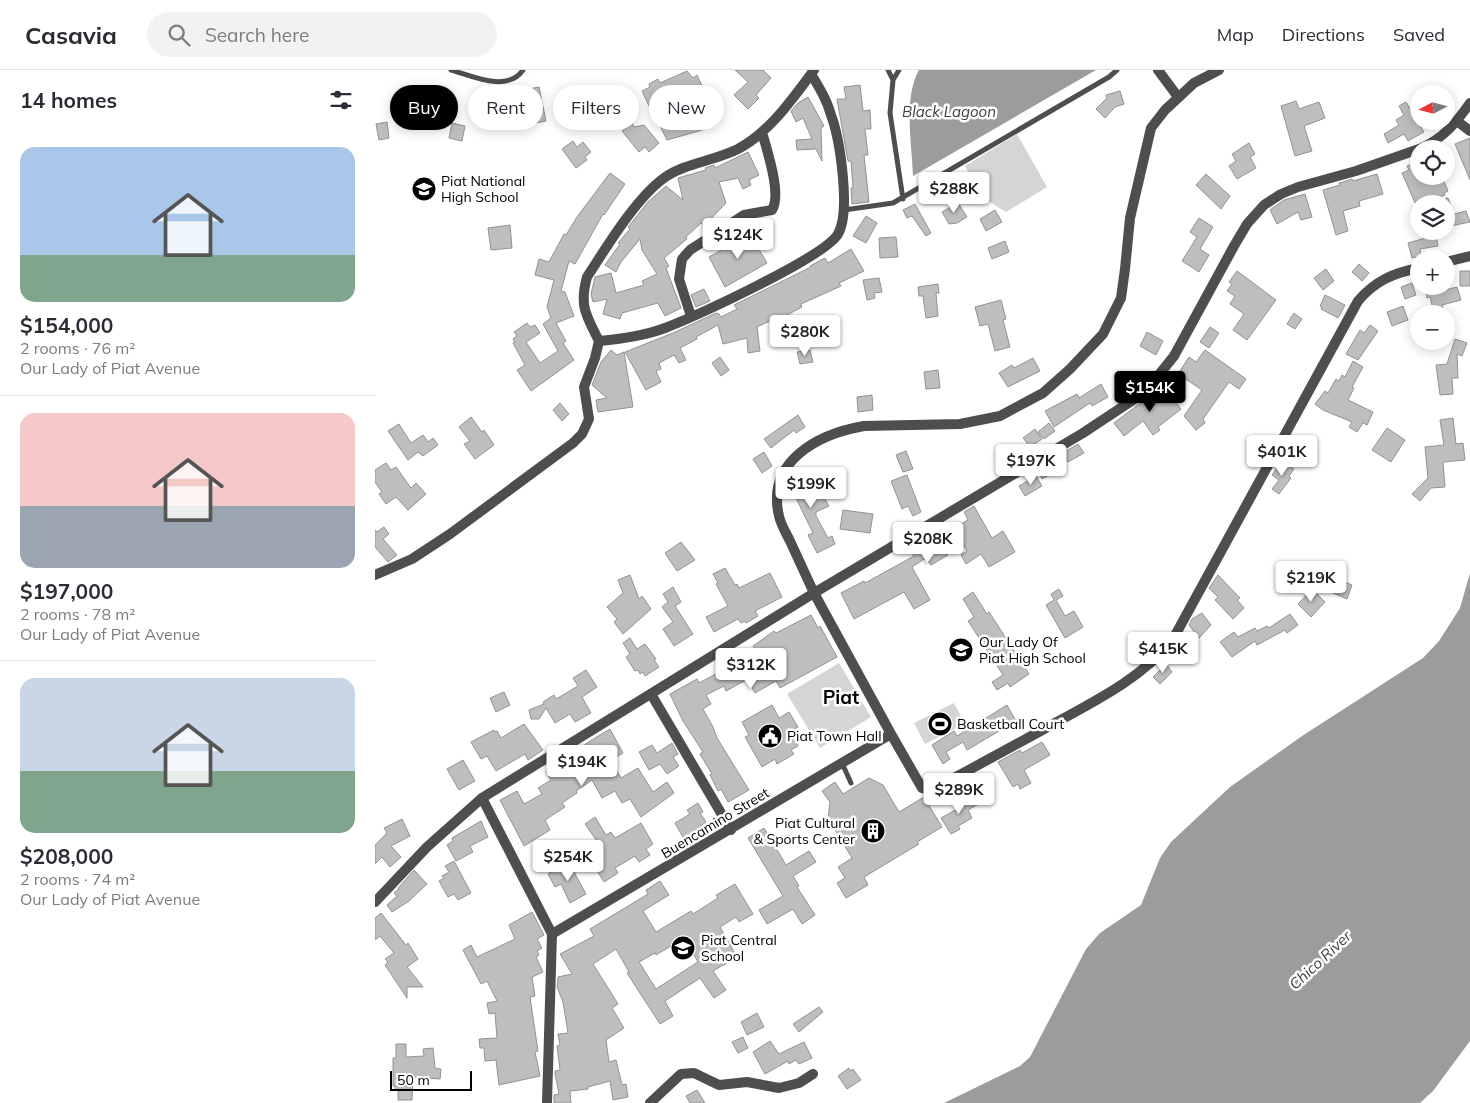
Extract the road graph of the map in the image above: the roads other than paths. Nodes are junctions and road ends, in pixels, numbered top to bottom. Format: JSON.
{"nodes":[{"id":1,"x":451,"y":70,"type":"edge"},
{"id":2,"x":523,"y":70,"type":"edge"},
{"id":3,"x":888,"y":70,"type":"edge"},
{"id":4,"x":899,"y":70,"type":"edge"},
{"id":5,"x":1117,"y":70,"type":"edge"},
{"id":6,"x":1158,"y":70,"type":"edge"},
{"id":7,"x":1219,"y":70,"type":"edge"},
{"id":8,"x":813,"y":72,"type":"edge"},
{"id":9,"x":893,"y":80,"type":"junction"},
{"id":10,"x":1178,"y":97,"type":"junction"},
{"id":11,"x":1470,"y":103,"type":"edge"},
{"id":12,"x":1457,"y":121,"type":"junction"},
{"id":13,"x":1470,"y":131,"type":"edge"},
{"id":14,"x":762,"y":132,"type":"junction"},
{"id":15,"x":1435,"y":140,"type":"edge"},
{"id":16,"x":1410,"y":152,"type":"edge"},
{"id":17,"x":903,"y":199,"type":"junction"},
{"id":18,"x":844,"y":210,"type":"junction"},
{"id":19,"x":1469,"y":257,"type":"edge"},
{"id":20,"x":1455,"y":260,"type":"edge"},
{"id":21,"x":1410,"y":271,"type":"edge"},
{"id":22,"x":691,"y":316,"type":"junction"},
{"id":23,"x":599,"y":341,"type":"junction"},
{"id":24,"x":375,"y":574,"type":"edge"},
{"id":25,"x":814,"y":593,"type":"junction"},
{"id":26,"x":651,"y":694,"type":"junction"},
{"id":27,"x":891,"y":734,"type":"junction"},
{"id":28,"x":842,"y":763,"type":"junction"},
{"id":29,"x":851,"y":783,"type":"dead end"},
{"id":30,"x":482,"y":798,"type":"junction"},
{"id":31,"x":731,"y":830,"type":"junction"},
{"id":32,"x":375,"y":902,"type":"edge"},
{"id":33,"x":552,"y":934,"type":"junction"},
{"id":34,"x":813,"y":1074,"type":"dead end"},
{"id":35,"x":547,"y":1103,"type":"edge"},
{"id":36,"x":650,"y":1103,"type":"edge"}],
"edges":[{"from":1,"to":2,"type":"lane"},
{"from":3,"to":9,"type":"lane"},
{"from":4,"to":9,"type":"lane"},
{"from":5,"to":17,"type":"lane"},
{"from":6,"to":10,"type":"street"},
{"from":7,"to":10,"type":"street"},
{"from":8,"to":14,"type":"street"},
{"from":8,"to":18,"type":"street"},
{"from":9,"to":17,"type":"lane"},
{"from":10,"to":25,"type":"street"},
{"from":11,"to":12,"type":"street"},
{"from":12,"to":13,"type":"street"},
{"from":12,"to":15,"type":"street"},
{"from":14,"to":22,"type":"street"},
{"from":14,"to":23,"type":"street"},
{"from":16,"to":25,"type":"street"},
{"from":17,"to":18,"type":"lane"},
{"from":18,"to":22,"type":"street"},
{"from":19,"to":20,"type":"street"},
{"from":21,"to":27,"type":"street"},
{"from":22,"to":23,"type":"street"},
{"from":23,"to":24,"type":"street"},
{"from":25,"to":26,"type":"street"},
{"from":25,"to":27,"type":"street"},
{"from":26,"to":30,"type":"street"},
{"from":26,"to":31,"type":"street"},
{"from":27,"to":28,"type":"street","name":"Buencamino Street"},
{"from":28,"to":29,"type":"lane"},
{"from":28,"to":31,"type":"street","name":"Buencamino Street"},
{"from":30,"to":32,"type":"street"},
{"from":30,"to":33,"type":"street"},
{"from":31,"to":33,"type":"street","name":"Buencamino Street"},
{"from":33,"to":35,"type":"street"},
{"from":34,"to":36,"type":"street"}]}
